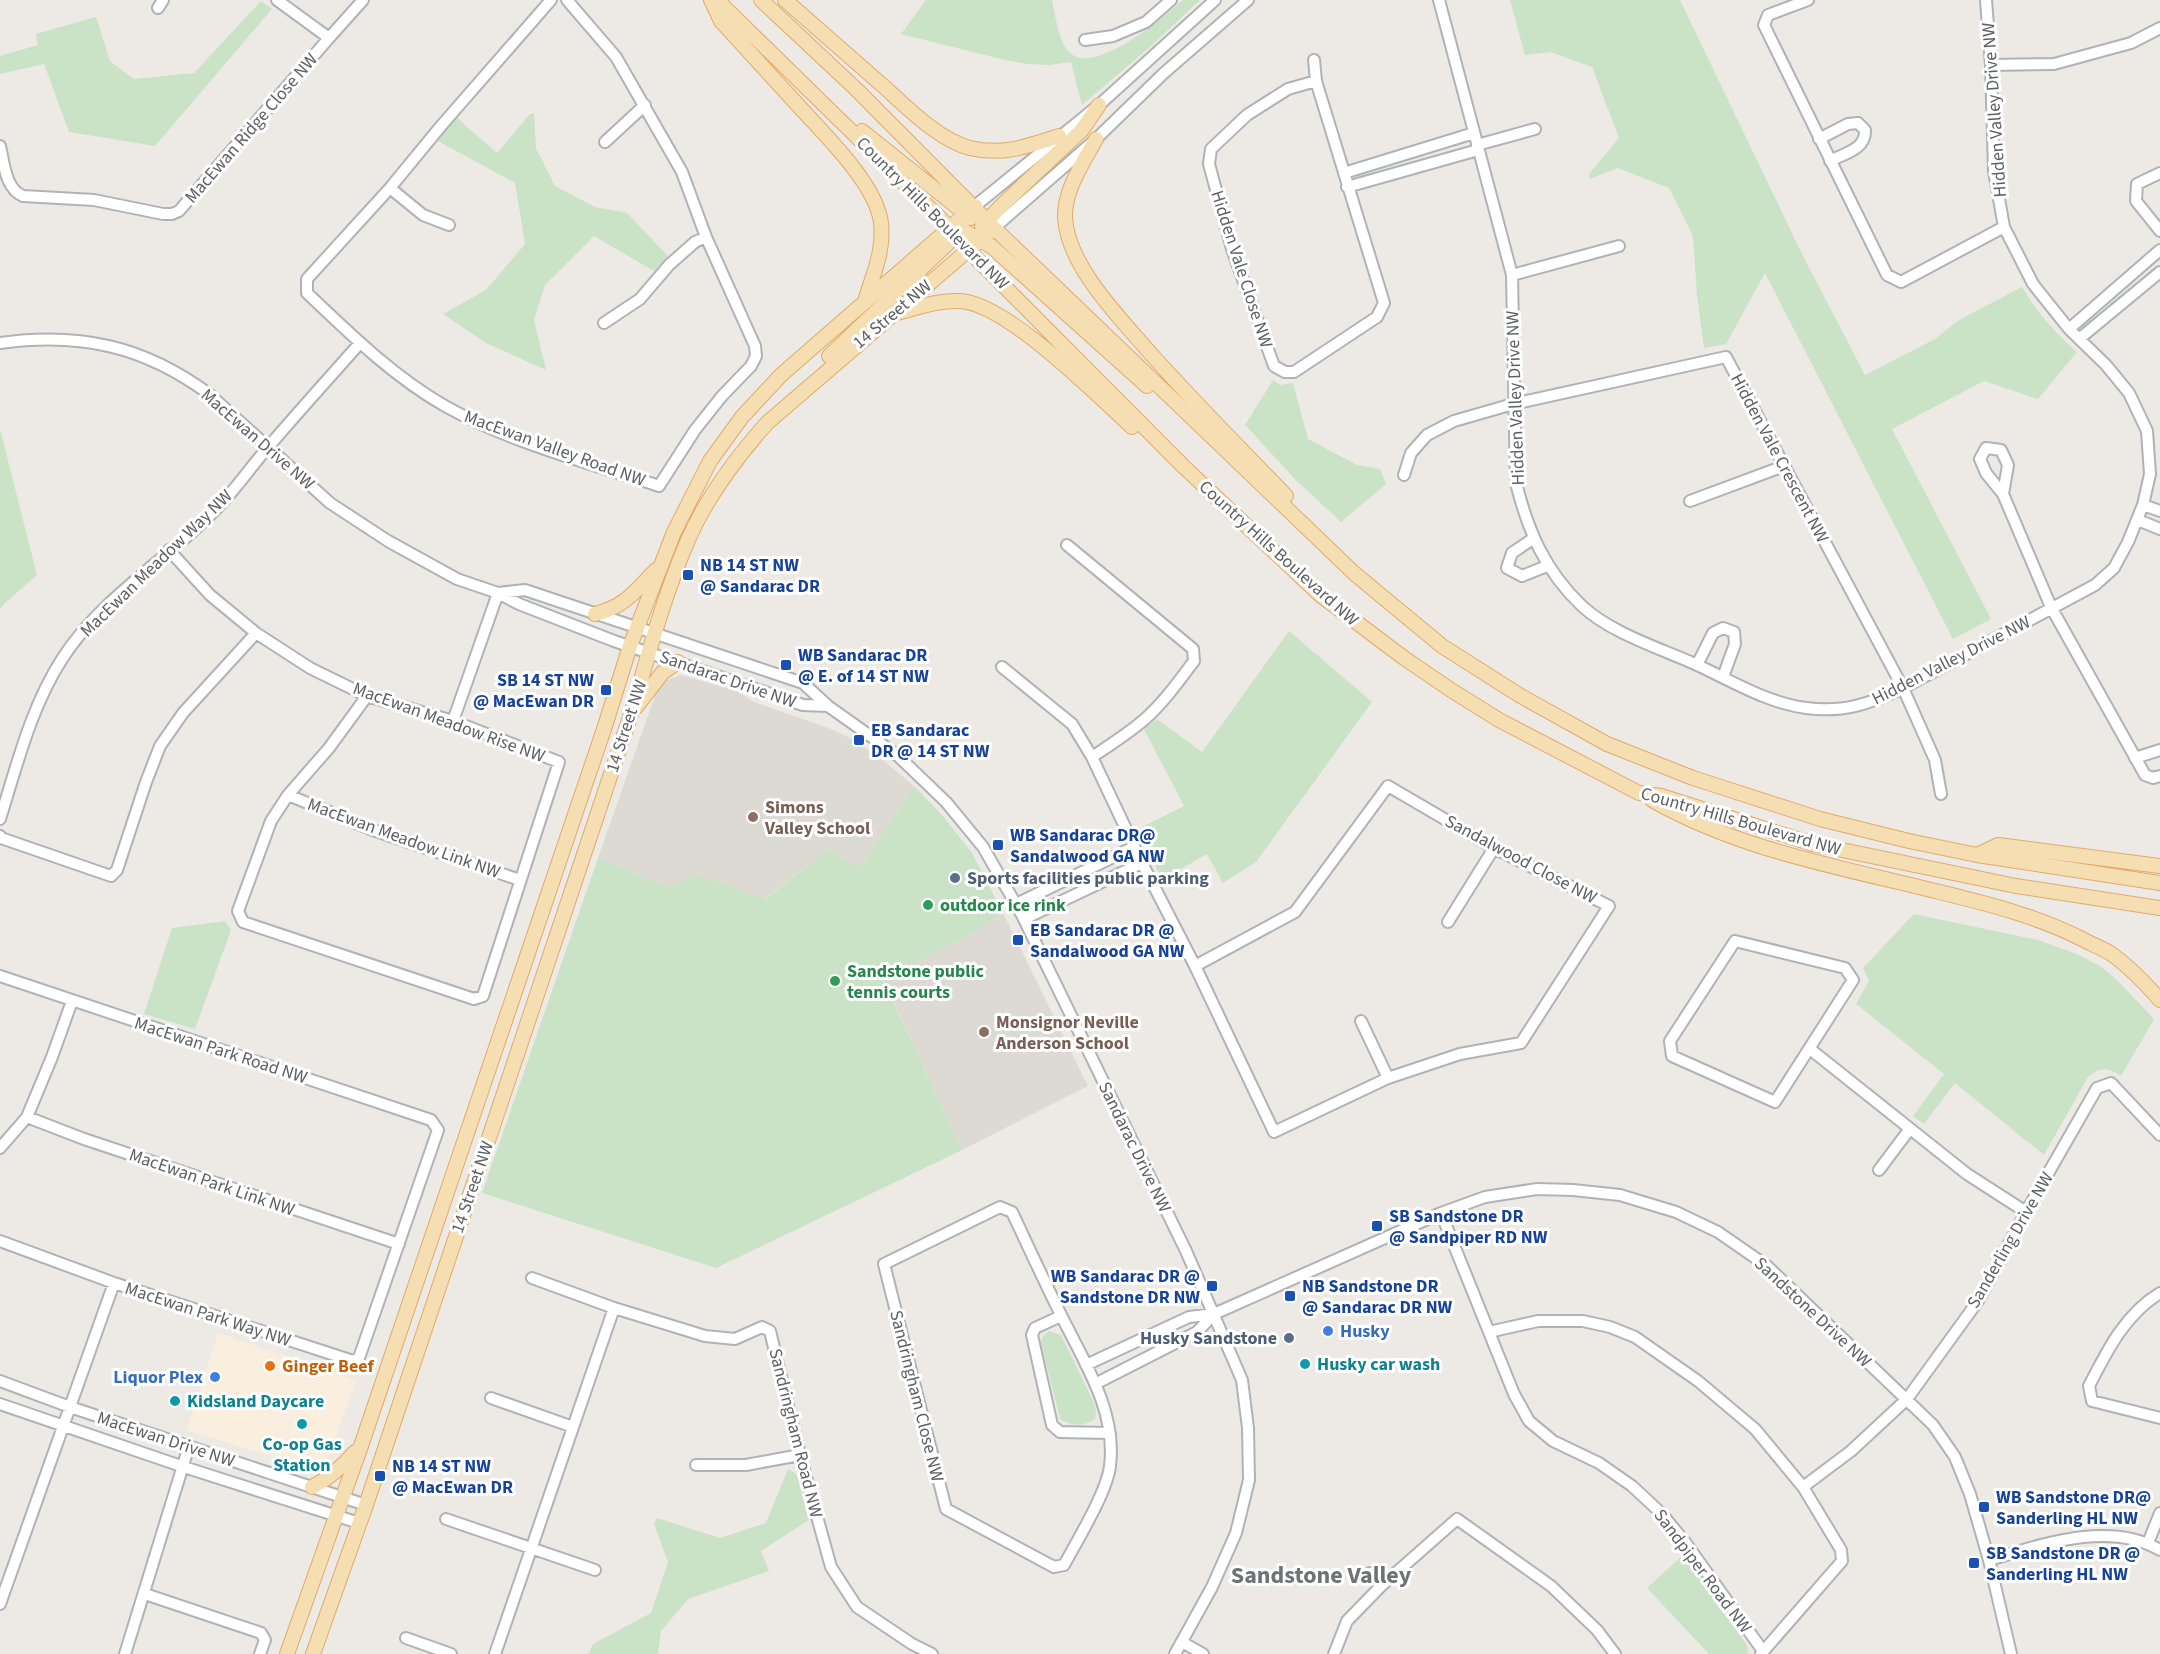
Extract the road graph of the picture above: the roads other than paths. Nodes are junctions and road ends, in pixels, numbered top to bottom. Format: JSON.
{"nodes":[{"id":1,"x":277,"y":0,"type":"edge"},
{"id":2,"x":363,"y":0,"type":"edge"},
{"id":3,"x":551,"y":0,"type":"edge"},
{"id":4,"x":567,"y":0,"type":"edge"},
{"id":5,"x":711,"y":0,"type":"edge"},
{"id":6,"x":717,"y":0,"type":"edge"},
{"id":7,"x":761,"y":0,"type":"edge"},
{"id":8,"x":785,"y":0,"type":"edge"},
{"id":9,"x":1171,"y":0,"type":"edge"},
{"id":10,"x":1215,"y":0,"type":"edge"},
{"id":11,"x":1248,"y":0,"type":"edge"},
{"id":12,"x":1808,"y":0,"type":"edge"},
{"id":13,"x":1986,"y":0,"type":"edge"},
{"id":14,"x":1439,"y":3,"type":"edge"},
{"id":15,"x":2160,"y":28,"type":"edge"},
{"id":16,"x":329,"y":38,"type":"junction"},
{"id":17,"x":1085,"y":40,"type":"dead end"},
{"id":18,"x":1314,"y":60,"type":"dead end"},
{"id":19,"x":1991,"y":65,"type":"junction"},
{"id":20,"x":1316,"y":81,"type":"junction"},
{"id":21,"x":820,"y":99,"type":"junction"},
{"id":22,"x":645,"y":105,"type":"junction"},
{"id":23,"x":1099,"y":105,"type":"junction"},
{"id":24,"x":1535,"y":129,"type":"dead end"},
{"id":25,"x":1474,"y":133,"type":"junction"},
{"id":26,"x":1059,"y":136,"type":"junction"},
{"id":27,"x":1096,"y":139,"type":"junction"},
{"id":28,"x":1819,"y":139,"type":"junction"},
{"id":29,"x":606,"y":142,"type":"dead end"},
{"id":30,"x":0,"y":146,"type":"edge"},
{"id":31,"x":1477,"y":148,"type":"junction"},
{"id":32,"x":1830,"y":161,"type":"junction"},
{"id":33,"x":1344,"y":173,"type":"junction"},
{"id":34,"x":2160,"y":173,"type":"edge"},
{"id":35,"x":1347,"y":187,"type":"junction"},
{"id":36,"x":390,"y":188,"type":"junction"},
{"id":37,"x":970,"y":212,"type":"junction"},
{"id":38,"x":449,"y":225,"type":"dead end"},
{"id":39,"x":2004,"y":227,"type":"junction"},
{"id":40,"x":2160,"y":231,"type":"edge"},
{"id":41,"x":973,"y":233,"type":"junction"},
{"id":42,"x":706,"y":237,"type":"junction"},
{"id":43,"x":1619,"y":246,"type":"dead end"},
{"id":44,"x":2160,"y":250,"type":"edge"},
{"id":45,"x":2160,"y":272,"type":"edge"},
{"id":46,"x":1512,"y":275,"type":"junction"},
{"id":47,"x":865,"y":300,"type":"junction"},
{"id":48,"x":892,"y":314,"type":"junction"},
{"id":49,"x":604,"y":323,"type":"dead end"},
{"id":50,"x":2068,"y":329,"type":"junction"},
{"id":51,"x":2079,"y":339,"type":"junction"},
{"id":52,"x":0,"y":343,"type":"edge"},
{"id":53,"x":360,"y":343,"type":"junction"},
{"id":54,"x":1513,"y":404,"type":"junction"},
{"id":55,"x":767,"y":423,"type":"junction"},
{"id":56,"x":268,"y":446,"type":"junction"},
{"id":57,"x":1184,"y":466,"type":"junction"},
{"id":58,"x":1784,"y":466,"type":"junction"},
{"id":59,"x":1404,"y":475,"type":"dead end"},
{"id":60,"x":2003,"y":494,"type":"dead end"},
{"id":61,"x":1690,"y":501,"type":"dead end"},
{"id":62,"x":2144,"y":505,"type":"junction"},
{"id":63,"x":2160,"y":511,"type":"edge"},
{"id":64,"x":2138,"y":520,"type":"junction"},
{"id":65,"x":2160,"y":529,"type":"edge"},
{"id":66,"x":1534,"y":538,"type":"junction"},
{"id":67,"x":1066,"y":544,"type":"dead end"},
{"id":68,"x":170,"y":550,"type":"junction"},
{"id":69,"x":661,"y":564,"type":"junction"},
{"id":70,"x":1547,"y":567,"type":"junction"},
{"id":71,"x":1355,"y":574,"type":"junction"},
{"id":72,"x":498,"y":593,"type":"junction"},
{"id":73,"x":2051,"y":608,"type":"junction"},
{"id":74,"x":595,"y":614,"type":"junction"},
{"id":75,"x":637,"y":627,"type":"junction"},
{"id":76,"x":256,"y":633,"type":"junction"},
{"id":77,"x":656,"y":633,"type":"junction"},
{"id":78,"x":630,"y":646,"type":"junction"},
{"id":79,"x":650,"y":652,"type":"junction"},
{"id":80,"x":678,"y":662,"type":"junction"},
{"id":81,"x":1697,"y":665,"type":"junction"},
{"id":82,"x":1002,"y":667,"type":"dead end"},
{"id":83,"x":1723,"y":677,"type":"junction"},
{"id":84,"x":1903,"y":688,"type":"junction"},
{"id":85,"x":367,"y":696,"type":"junction"},
{"id":86,"x":828,"y":706,"type":"junction"},
{"id":87,"x":631,"y":714,"type":"junction"},
{"id":88,"x":453,"y":721,"type":"junction"},
{"id":89,"x":2160,"y":750,"type":"edge"},
{"id":90,"x":1092,"y":757,"type":"junction"},
{"id":91,"x":2135,"y":758,"type":"junction"},
{"id":92,"x":2160,"y":776,"type":"edge"},
{"id":93,"x":1640,"y":793,"type":"junction"},
{"id":94,"x":1941,"y":794,"type":"dead end"},
{"id":95,"x":288,"y":795,"type":"junction"},
{"id":96,"x":0,"y":819,"type":"edge"},
{"id":97,"x":0,"y":836,"type":"edge"},
{"id":98,"x":1134,"y":847,"type":"junction"},
{"id":99,"x":1494,"y":848,"type":"junction"},
{"id":100,"x":1977,"y":855,"type":"junction"},
{"id":101,"x":1142,"y":863,"type":"junction"},
{"id":102,"x":2160,"y":866,"type":"edge"},
{"id":103,"x":520,"y":880,"type":"junction"},
{"id":104,"x":2160,"y":884,"type":"edge"},
{"id":105,"x":1016,"y":904,"type":"junction"},
{"id":106,"x":2160,"y":908,"type":"edge"},
{"id":107,"x":1024,"y":919,"type":"junction"},
{"id":108,"x":1448,"y":922,"type":"dead end"},
{"id":109,"x":1195,"y":966,"type":"junction"},
{"id":110,"x":0,"y":976,"type":"edge"},
{"id":111,"x":72,"y":1000,"type":"junction"},
{"id":112,"x":2160,"y":1000,"type":"edge"},
{"id":113,"x":1361,"y":1021,"type":"dead end"},
{"id":114,"x":1810,"y":1049,"type":"junction"},
{"id":115,"x":1388,"y":1078,"type":"junction"},
{"id":116,"x":27,"y":1117,"type":"junction"},
{"id":117,"x":438,"y":1130,"type":"joint"},
{"id":118,"x":1909,"y":1130,"type":"junction"},
{"id":119,"x":2160,"y":1135,"type":"edge"},
{"id":120,"x":0,"y":1148,"type":"edge"},
{"id":121,"x":1879,"y":1170,"type":"dead end"},
{"id":122,"x":2026,"y":1212,"type":"junction"},
{"id":123,"x":1441,"y":1213,"type":"junction"},
{"id":124,"x":0,"y":1241,"type":"edge"},
{"id":125,"x":399,"y":1244,"type":"junction"},
{"id":126,"x":532,"y":1278,"type":"dead end"},
{"id":127,"x":114,"y":1283,"type":"junction"},
{"id":128,"x":2160,"y":1293,"type":"edge"},
{"id":129,"x":614,"y":1308,"type":"junction"},
{"id":130,"x":1214,"y":1314,"type":"junction"},
{"id":131,"x":1061,"y":1316,"type":"junction"},
{"id":132,"x":1489,"y":1332,"type":"junction"},
{"id":133,"x":1086,"y":1365,"type":"junction"},
{"id":134,"x":0,"y":1381,"type":"edge"},
{"id":135,"x":1095,"y":1384,"type":"junction"},
{"id":136,"x":491,"y":1398,"type":"dead end"},
{"id":137,"x":1907,"y":1399,"type":"junction"},
{"id":138,"x":0,"y":1404,"type":"edge"},
{"id":139,"x":70,"y":1407,"type":"junction"},
{"id":140,"x":2160,"y":1418,"type":"edge"},
{"id":141,"x":63,"y":1426,"type":"junction"},
{"id":142,"x":573,"y":1427,"type":"junction"},
{"id":143,"x":1110,"y":1433,"type":"junction"},
{"id":144,"x":189,"y":1446,"type":"junction"},
{"id":145,"x":361,"y":1446,"type":"junction"},
{"id":146,"x":800,"y":1455,"type":"junction"},
{"id":147,"x":696,"y":1464,"type":"dead end"},
{"id":148,"x":184,"y":1467,"type":"junction"},
{"id":149,"x":312,"y":1487,"type":"junction"},
{"id":150,"x":1803,"y":1487,"type":"junction"},
{"id":151,"x":342,"y":1498,"type":"junction"},
{"id":152,"x":366,"y":1505,"type":"junction"},
{"id":153,"x":2160,"y":1513,"type":"edge"},
{"id":154,"x":336,"y":1515,"type":"junction"},
{"id":155,"x":446,"y":1519,"type":"dead end"},
{"id":156,"x":359,"y":1523,"type":"junction"},
{"id":157,"x":2148,"y":1543,"type":"junction"},
{"id":158,"x":531,"y":1547,"type":"junction"},
{"id":159,"x":2160,"y":1550,"type":"edge"},
{"id":160,"x":1989,"y":1560,"type":"junction"},
{"id":161,"x":595,"y":1570,"type":"dead end"},
{"id":162,"x":1370,"y":1573,"type":"dead end"},
{"id":163,"x":1381,"y":1586,"type":"junction"},
{"id":164,"x":145,"y":1594,"type":"junction"},
{"id":165,"x":0,"y":1604,"type":"edge"},
{"id":166,"x":406,"y":1638,"type":"dead end"},
{"id":167,"x":1182,"y":1642,"type":"junction"},
{"id":168,"x":1762,"y":1652,"type":"edge"},
{"id":169,"x":125,"y":1654,"type":"edge"},
{"id":170,"x":260,"y":1654,"type":"edge"},
{"id":171,"x":287,"y":1654,"type":"edge"},
{"id":172,"x":313,"y":1654,"type":"edge"},
{"id":173,"x":451,"y":1654,"type":"edge"},
{"id":174,"x":495,"y":1654,"type":"edge"},
{"id":175,"x":932,"y":1654,"type":"edge"},
{"id":176,"x":1175,"y":1654,"type":"edge"},
{"id":177,"x":1203,"y":1654,"type":"edge"},
{"id":178,"x":1334,"y":1654,"type":"edge"},
{"id":179,"x":1614,"y":1654,"type":"edge"},
{"id":180,"x":2011,"y":1654,"type":"edge"}],
"edges":[{"from":1,"to":16,"type":"street","name":"MacEwan Ridge Close NW"},
{"from":2,"to":16,"type":"street"},
{"from":3,"to":36,"type":"street","name":"MacEwan Valley Road NW"},
{"from":4,"to":22,"type":"street","name":"MacEwan Valley Road NW"},
{"from":5,"to":47,"type":"main road"},
{"from":6,"to":21,"type":"main road","name":"Country Hills Boulevard NW"},
{"from":7,"to":37,"type":"main road","name":"Country Hills Boulevard NW"},
{"from":8,"to":26,"type":"main road"},
{"from":9,"to":17,"type":"street"},
{"from":10,"to":23,"type":"street","name":"14 Street NW"},
{"from":11,"to":27,"type":"street","name":"14 Street NW"},
{"from":12,"to":28,"type":"street"},
{"from":13,"to":19,"type":"street","name":"Hidden Valley Drive NW"},
{"from":14,"to":25,"type":"street","name":"Hidden Valley Drive NW"},
{"from":15,"to":19,"type":"street"},
{"from":16,"to":30,"type":"street","name":"MacEwan Ridge Close NW"},
{"from":18,"to":20,"type":"street","name":"Hidden Vale Close NW"},
{"from":19,"to":39,"type":"street","name":"Hidden Valley Drive NW"},
{"from":20,"to":33,"type":"street","name":"Hidden Vale Close NW"},
{"from":20,"to":35,"type":"street","name":"Hidden Vale Close NW"},
{"from":21,"to":37,"type":"main road"},
{"from":21,"to":41,"type":"main road","name":"Country Hills Boulevard NW"},
{"from":22,"to":29,"type":"street"},
{"from":22,"to":42,"type":"street","name":"MacEwan Valley Road NW"},
{"from":23,"to":26,"type":"street","name":"14 Street NW"},
{"from":23,"to":41,"type":"main road"},
{"from":24,"to":31,"type":"street"},
{"from":25,"to":31,"type":"street","name":"Hidden Valley Drive NW"},
{"from":25,"to":33,"type":"street"},
{"from":26,"to":37,"type":"street","name":"14 Street NW"},
{"from":27,"to":41,"type":"street","name":"14 Street NW"},
{"from":27,"to":71,"type":"main road"},
{"from":28,"to":32,"type":"street"},
{"from":28,"to":32,"type":"street"},
{"from":31,"to":35,"type":"street"},
{"from":31,"to":46,"type":"street","name":"Hidden Valley Drive NW"},
{"from":32,"to":39,"type":"street"},
{"from":33,"to":35,"type":"street","name":"Hidden Vale Close NW"},
{"from":34,"to":40,"type":"street"},
{"from":36,"to":38,"type":"street"},
{"from":36,"to":53,"type":"street","name":"MacEwan Valley Road NW"},
{"from":37,"to":41,"type":"main road","name":"14 Street NW"},
{"from":37,"to":41,"type":"main road","name":"Country Hills Boulevard NW"},
{"from":39,"to":50,"type":"street","name":"Hidden Valley Drive NW"},
{"from":41,"to":47,"type":"main road","name":"14 Street NW"},
{"from":41,"to":48,"type":"main road","name":"14 Street NW"},
{"from":41,"to":55,"type":"main road"},
{"from":41,"to":57,"type":"main road","name":"Country Hills Boulevard NW"},
{"from":41,"to":71,"type":"main road"},
{"from":42,"to":49,"type":"street"},
{"from":42,"to":53,"type":"street","name":"MacEwan Valley Road NW"},
{"from":43,"to":46,"type":"street"},
{"from":44,"to":50,"type":"street"},
{"from":45,"to":51,"type":"street"},
{"from":46,"to":54,"type":"street","name":"Hidden Valley Drive NW"},
{"from":47,"to":69,"type":"main road","name":"14 Street NW"},
{"from":48,"to":55,"type":"main road","name":"14 Street NW"},
{"from":48,"to":57,"type":"main road"},
{"from":50,"to":51,"type":"street","name":"Hidden Valley Drive NW"},
{"from":51,"to":62,"type":"street","name":"Hidden Valley Drive NW"},
{"from":52,"to":56,"type":"street","name":"MacEwan Drive NW"},
{"from":53,"to":56,"type":"street","name":"MacEwan Meadow Way NW"},
{"from":54,"to":58,"type":"street","name":"Hidden Vale Crescent NW"},
{"from":54,"to":59,"type":"street"},
{"from":54,"to":66,"type":"street","name":"Hidden Valley Drive NW"},
{"from":55,"to":77,"type":"main road","name":"14 Street NW"},
{"from":56,"to":68,"type":"street","name":"MacEwan Meadow Way NW"},
{"from":56,"to":72,"type":"street","name":"MacEwan Drive NW"},
{"from":57,"to":93,"type":"main road","name":"Country Hills Boulevard NW"},
{"from":58,"to":61,"type":"street"},
{"from":58,"to":84,"type":"street","name":"Hidden Vale Crescent NW"},
{"from":60,"to":73,"type":"street"},
{"from":62,"to":63,"type":"street"},
{"from":62,"to":64,"type":"street","name":"Hidden Valley Drive NW"},
{"from":64,"to":65,"type":"street"},
{"from":64,"to":73,"type":"street","name":"Hidden Valley Drive NW"},
{"from":66,"to":70,"type":"street","name":"Hidden Valley Drive NW"},
{"from":66,"to":70,"type":"street"},
{"from":67,"to":90,"type":"street"},
{"from":68,"to":76,"type":"street","name":"MacEwan Meadow Rise NW"},
{"from":68,"to":96,"type":"street","name":"MacEwan Meadow Way NW"},
{"from":69,"to":74,"type":"main road"},
{"from":69,"to":75,"type":"main road","name":"14 Street NW"},
{"from":70,"to":81,"type":"street","name":"Hidden Valley Drive NW"},
{"from":71,"to":100,"type":"main road","name":"Country Hills Boulevard NW"},
{"from":72,"to":74,"type":"street","name":"MacEwan Drive NW"},
{"from":72,"to":78,"type":"street","name":"MacEwan Drive NW"},
{"from":72,"to":88,"type":"street"},
{"from":73,"to":84,"type":"street","name":"Hidden Valley Drive NW"},
{"from":73,"to":91,"type":"street"},
{"from":74,"to":75,"type":"street","name":"MacEwan Drive NW"},
{"from":75,"to":77,"type":"street","name":"Sandarac Drive NW"},
{"from":75,"to":78,"type":"main road","name":"14 Street NW"},
{"from":76,"to":85,"type":"street","name":"MacEwan Meadow Rise NW"},
{"from":76,"to":97,"type":"street"},
{"from":77,"to":79,"type":"main road","name":"14 Street NW"},
{"from":77,"to":86,"type":"street","name":"Sandarac Drive NW"},
{"from":78,"to":79,"type":"street","name":"Sandarac Drive NW"},
{"from":78,"to":145,"type":"main road","name":"14 Street NW"},
{"from":79,"to":80,"type":"street","name":"Sandarac Drive NW"},
{"from":79,"to":87,"type":"main road","name":"14 Street NW"},
{"from":80,"to":86,"type":"street","name":"Sandarac Drive NW"},
{"from":80,"to":87,"type":"main road"},
{"from":81,"to":83,"type":"street","name":"Hidden Valley Drive NW"},
{"from":81,"to":83,"type":"street"},
{"from":82,"to":90,"type":"street","name":"Sandalwood Close NW"},
{"from":83,"to":84,"type":"street","name":"Hidden Valley Drive NW"},
{"from":84,"to":94,"type":"street","name":"Hidden Vale Crescent NW"},
{"from":85,"to":88,"type":"street","name":"MacEwan Meadow Rise NW"},
{"from":85,"to":95,"type":"street"},
{"from":86,"to":105,"type":"street","name":"Sandarac Drive NW"},
{"from":87,"to":152,"type":"main road","name":"14 Street NW"},
{"from":88,"to":103,"type":"street","name":"MacEwan Meadow Rise NW"},
{"from":89,"to":91,"type":"street"},
{"from":90,"to":98,"type":"street","name":"Sandalwood Close NW"},
{"from":91,"to":92,"type":"street"},
{"from":93,"to":106,"type":"main road","name":"Country Hills Boulevard NW"},
{"from":93,"to":112,"type":"main road"},
{"from":95,"to":103,"type":"street","name":"MacEwan Meadow Link NW"},
{"from":95,"to":103,"type":"street"},
{"from":98,"to":101,"type":"street","name":"Sandalwood Close NW"},
{"from":98,"to":105,"type":"street"},
{"from":99,"to":108,"type":"street"},
{"from":99,"to":109,"type":"street","name":"Sandalwood Close NW"},
{"from":99,"to":115,"type":"street","name":"Sandalwood Close NW"},
{"from":100,"to":102,"type":"main road"},
{"from":100,"to":104,"type":"main road","name":"Country Hills Boulevard NW"},
{"from":101,"to":107,"type":"street"},
{"from":101,"to":109,"type":"street","name":"Sandalwood Close NW"},
{"from":105,"to":107,"type":"street","name":"Sandarac Drive NW"},
{"from":107,"to":130,"type":"street","name":"Sandarac Drive NW"},
{"from":109,"to":115,"type":"street","name":"Sandalwood Close NW"},
{"from":110,"to":111,"type":"street","name":"MacEwan Park Road NW"},
{"from":111,"to":116,"type":"street"},
{"from":111,"to":117,"type":"street","name":"MacEwan Park Road NW"},
{"from":113,"to":115,"type":"street"},
{"from":114,"to":114,"type":"street"},
{"from":114,"to":118,"type":"street"},
{"from":116,"to":120,"type":"street"},
{"from":116,"to":125,"type":"street","name":"MacEwan Park Link NW"},
{"from":117,"to":125,"type":"street","name":"MacEwan Park Way NW"},
{"from":118,"to":121,"type":"street"},
{"from":118,"to":122,"type":"street"},
{"from":119,"to":122,"type":"street","name":"Sanderling Drive NW"},
{"from":122,"to":137,"type":"street","name":"Sanderling Drive NW"},
{"from":123,"to":130,"type":"street","name":"Sandstone Drive NW"},
{"from":123,"to":132,"type":"street","name":"Sandpiper Road NW"},
{"from":123,"to":137,"type":"street","name":"Sandstone Drive NW"},
{"from":124,"to":127,"type":"street","name":"MacEwan Park Way NW"},
{"from":125,"to":127,"type":"street","name":"MacEwan Park Way NW"},
{"from":126,"to":129,"type":"street"},
{"from":127,"to":139,"type":"street"},
{"from":128,"to":140,"type":"street"},
{"from":129,"to":142,"type":"street"},
{"from":129,"to":146,"type":"street","name":"Sandringham Road NW"},
{"from":130,"to":133,"type":"street"},
{"from":130,"to":135,"type":"street"},
{"from":130,"to":167,"type":"street","name":"Sandarac Drive NW"},
{"from":131,"to":133,"type":"street","name":"Sandringham Close NW"},
{"from":131,"to":143,"type":"street"},
{"from":131,"to":143,"type":"street","name":"Sandringham Close NW"},
{"from":132,"to":150,"type":"street"},
{"from":132,"to":168,"type":"street","name":"Sandpiper Road NW"},
{"from":133,"to":135,"type":"street","name":"Sandringham Close NW"},
{"from":134,"to":139,"type":"street","name":"MacEwan Drive NW"},
{"from":135,"to":143,"type":"street","name":"Sandringham Close NW"},
{"from":136,"to":142,"type":"street"},
{"from":137,"to":150,"type":"street","name":"Sanderling Drive NW"},
{"from":137,"to":160,"type":"street","name":"Sandstone Drive NW"},
{"from":138,"to":141,"type":"street","name":"MacEwan Drive NW"},
{"from":139,"to":141,"type":"street"},
{"from":139,"to":144,"type":"street","name":"MacEwan Drive NW"},
{"from":141,"to":148,"type":"street","name":"MacEwan Drive NW"},
{"from":141,"to":165,"type":"street"},
{"from":142,"to":158,"type":"street"},
{"from":144,"to":148,"type":"street"},
{"from":144,"to":149,"type":"street","name":"MacEwan Drive NW"},
{"from":145,"to":149,"type":"main road"},
{"from":145,"to":151,"type":"main road","name":"14 Street NW"},
{"from":146,"to":147,"type":"street"},
{"from":146,"to":175,"type":"street","name":"Sandringham Road NW"},
{"from":148,"to":154,"type":"street","name":"MacEwan Drive NW"},
{"from":148,"to":164,"type":"street"},
{"from":149,"to":151,"type":"street","name":"MacEwan Drive NW"},
{"from":150,"to":168,"type":"street"},
{"from":151,"to":152,"type":"street","name":"MacEwan Drive NW"},
{"from":151,"to":154,"type":"main road","name":"14 Street NW"},
{"from":152,"to":156,"type":"main road","name":"14 Street NW"},
{"from":153,"to":157,"type":"street"},
{"from":154,"to":156,"type":"street","name":"MacEwan Drive NW"},
{"from":154,"to":171,"type":"main road","name":"14 Street NW"},
{"from":155,"to":158,"type":"street"},
{"from":156,"to":172,"type":"main road","name":"14 Street NW"},
{"from":157,"to":159,"type":"street"},
{"from":157,"to":160,"type":"street"},
{"from":158,"to":161,"type":"street"},
{"from":158,"to":174,"type":"street"},
{"from":160,"to":180,"type":"street","name":"Sandstone Drive NW"},
{"from":162,"to":163,"type":"street"},
{"from":163,"to":178,"type":"street"},
{"from":163,"to":179,"type":"street"},
{"from":164,"to":169,"type":"street"},
{"from":164,"to":170,"type":"street"},
{"from":166,"to":173,"type":"street"},
{"from":167,"to":176,"type":"street","name":"Sandarac Drive NW"},
{"from":167,"to":177,"type":"street"}]}
